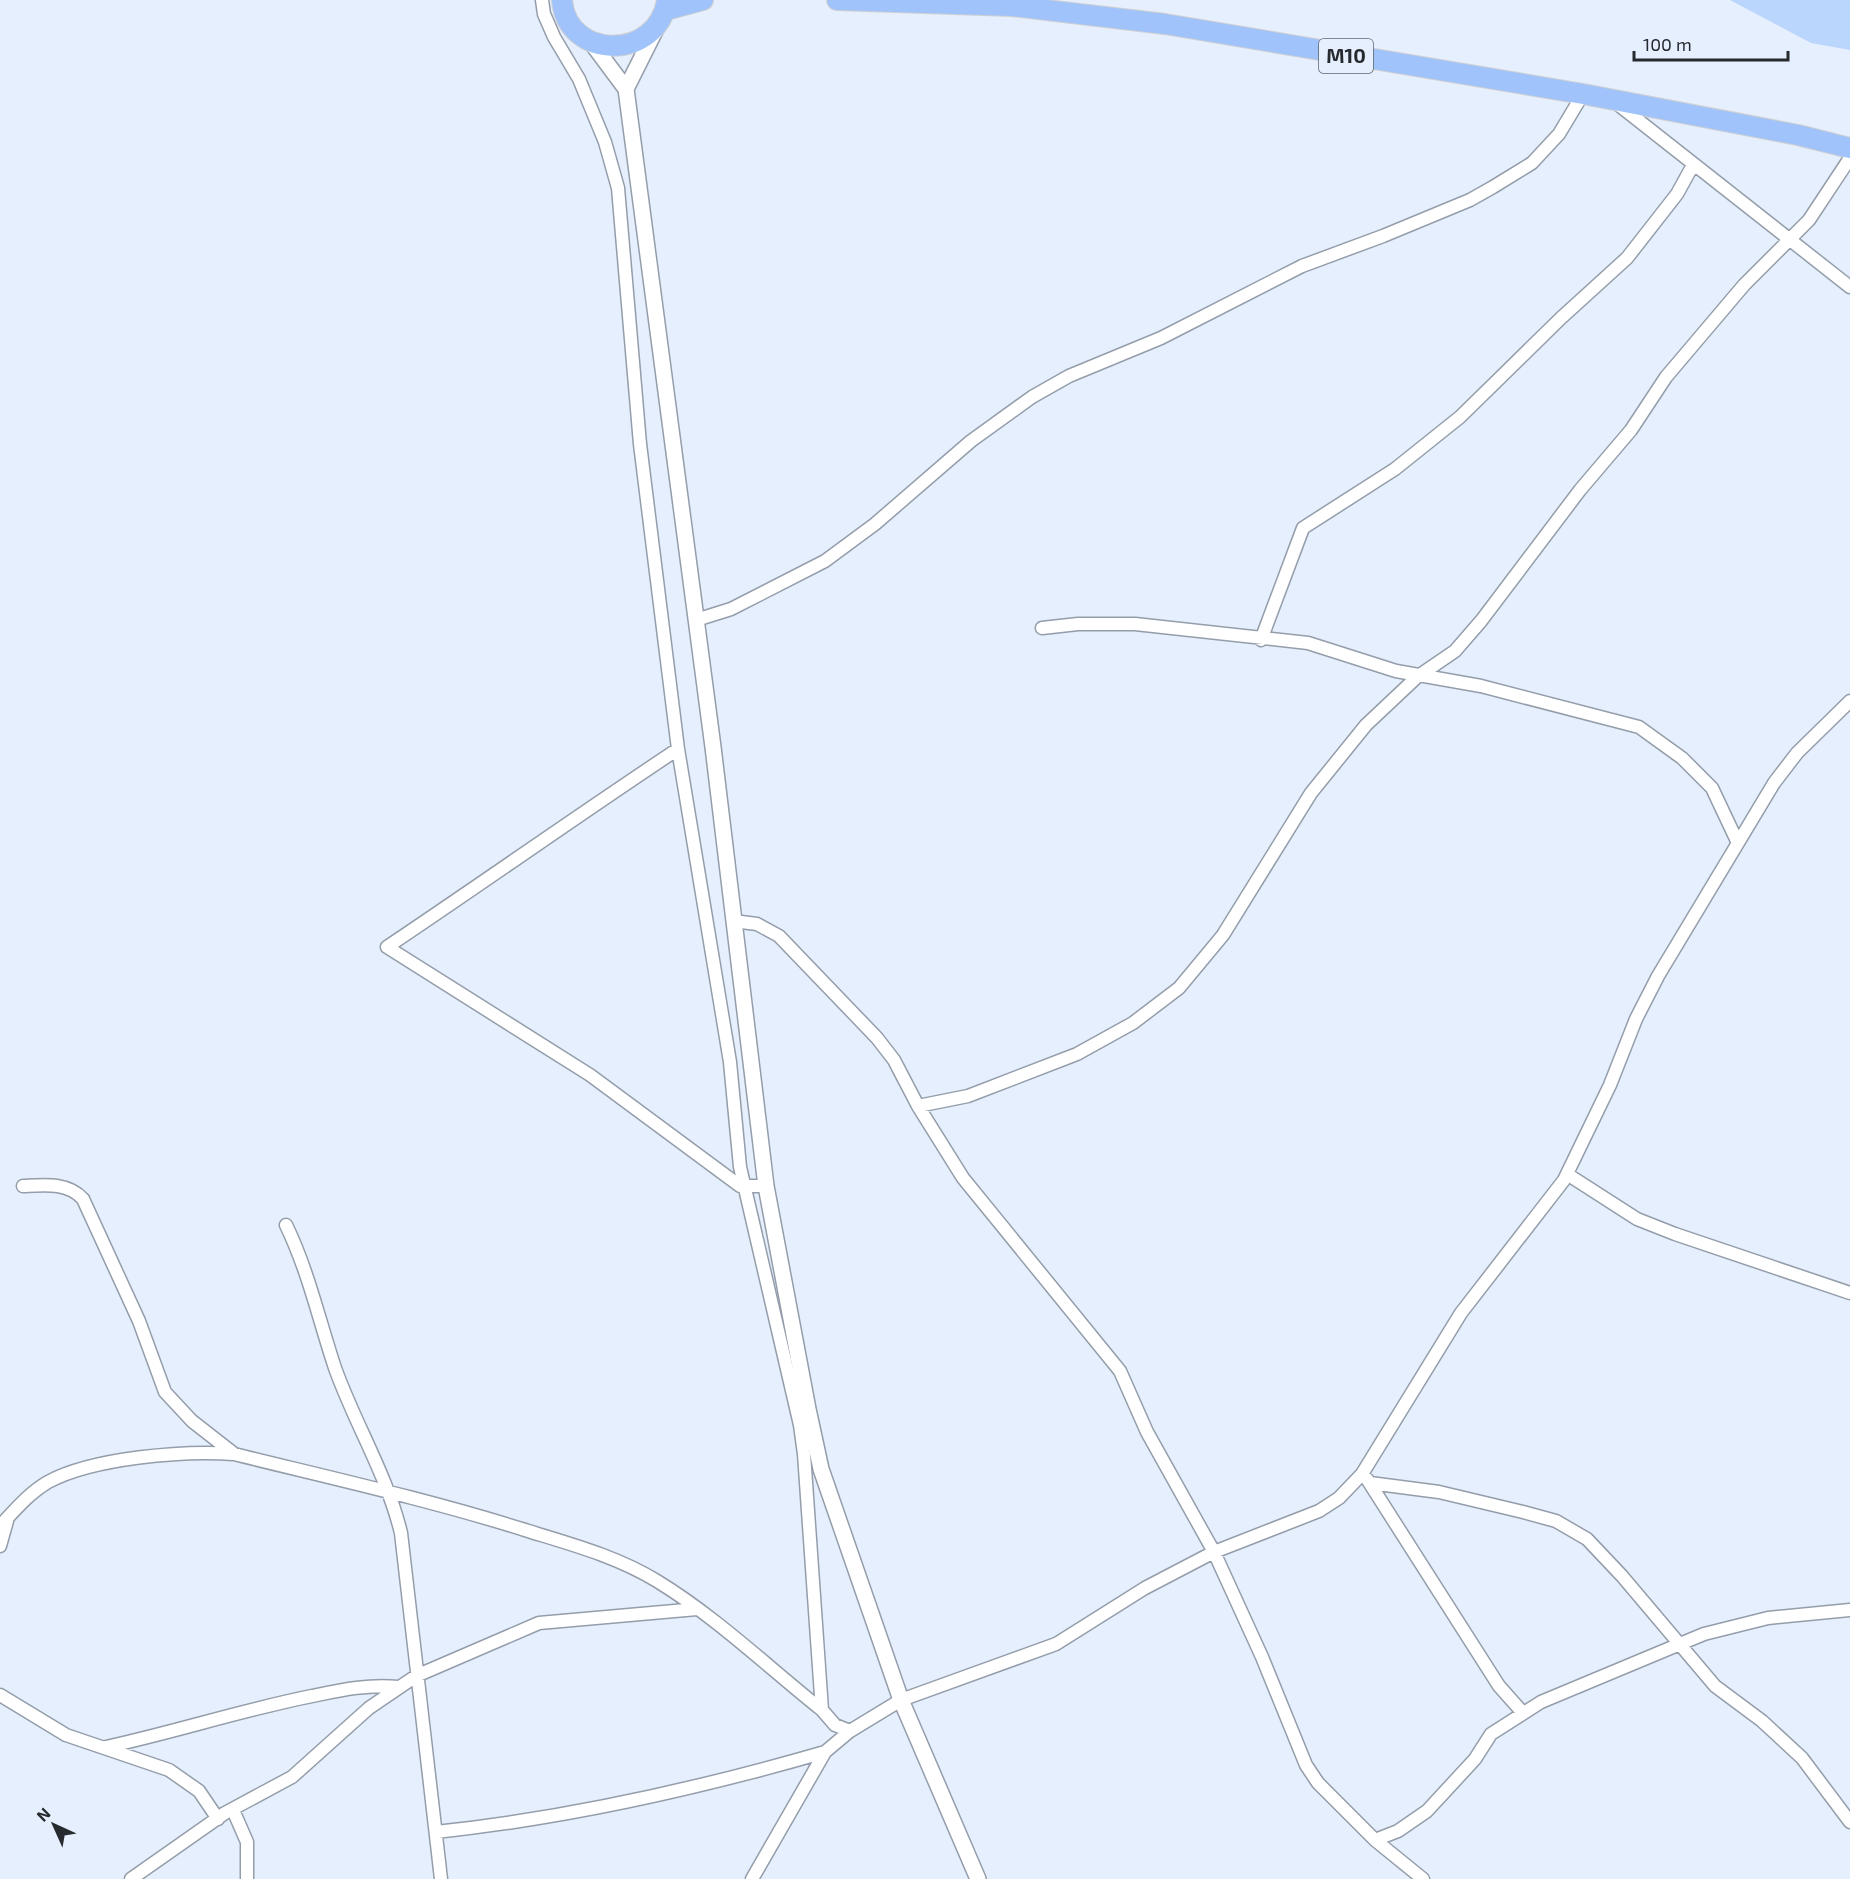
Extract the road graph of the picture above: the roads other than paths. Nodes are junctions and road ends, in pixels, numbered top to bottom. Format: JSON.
{"nodes":[{"id":1,"x":542,"y":0,"type":"edge"},
{"id":2,"x":562,"y":0,"type":"edge"},
{"id":3,"x":703,"y":0,"type":"edge"},
{"id":4,"x":837,"y":0,"type":"edge"},
{"id":5,"x":663,"y":12,"type":"edge"},
{"id":6,"x":591,"y":42,"type":"junction"},
{"id":7,"x":627,"y":88,"type":"junction"},
{"id":8,"x":1583,"y":94,"type":"junction"},
{"id":9,"x":1612,"y":100,"type":"junction"},
{"id":10,"x":1850,"y":148,"type":"edge"},
{"id":11,"x":1850,"y":158,"type":"edge"},
{"id":12,"x":1693,"y":165,"type":"junction"},
{"id":13,"x":1787,"y":240,"type":"junction"},
{"id":14,"x":1850,"y":287,"type":"edge"},
{"id":15,"x":696,"y":620,"type":"junction"},
{"id":16,"x":1042,"y":628,"type":"dead end"},
{"id":17,"x":1261,"y":640,"type":"junction"},
{"id":18,"x":1417,"y":677,"type":"junction"},
{"id":19,"x":1850,"y":701,"type":"edge"},
{"id":20,"x":678,"y":749,"type":"junction"},
{"id":21,"x":1737,"y":841,"type":"junction"},
{"id":22,"x":733,"y":921,"type":"junction"},
{"id":23,"x":918,"y":1106,"type":"junction"},
{"id":24,"x":1567,"y":1174,"type":"junction"},
{"id":25,"x":23,"y":1185,"type":"dead end"},
{"id":26,"x":766,"y":1186,"type":"junction"},
{"id":27,"x":745,"y":1188,"type":"junction"},
{"id":28,"x":286,"y":1225,"type":"dead end"},
{"id":29,"x":1850,"y":1293,"type":"edge"},
{"id":30,"x":234,"y":1454,"type":"junction"},
{"id":31,"x":1366,"y":1478,"type":"junction"},
{"id":32,"x":390,"y":1493,"type":"junction"},
{"id":33,"x":4,"y":1522,"type":"edge"},
{"id":34,"x":0,"y":1546,"type":"edge"},
{"id":35,"x":1214,"y":1552,"type":"junction"},
{"id":36,"x":697,"y":1609,"type":"junction"},
{"id":37,"x":1850,"y":1610,"type":"edge"},
{"id":38,"x":1680,"y":1646,"type":"junction"},
{"id":39,"x":416,"y":1676,"type":"junction"},
{"id":40,"x":398,"y":1687,"type":"junction"},
{"id":41,"x":0,"y":1695,"type":"edge"},
{"id":42,"x":901,"y":1700,"type":"junction"},
{"id":43,"x":822,"y":1710,"type":"junction"},
{"id":44,"x":1523,"y":1713,"type":"junction"},
{"id":45,"x":850,"y":1731,"type":"junction"},
{"id":46,"x":106,"y":1747,"type":"junction"},
{"id":47,"x":825,"y":1752,"type":"junction"},
{"id":48,"x":233,"y":1809,"type":"junction"},
{"id":49,"x":218,"y":1819,"type":"junction"},
{"id":50,"x":1850,"y":1822,"type":"edge"},
{"id":51,"x":436,"y":1832,"type":"junction"},
{"id":52,"x":1375,"y":1840,"type":"junction"},
{"id":53,"x":131,"y":1879,"type":"edge"},
{"id":54,"x":247,"y":1879,"type":"edge"},
{"id":55,"x":441,"y":1879,"type":"edge"},
{"id":56,"x":752,"y":1879,"type":"edge"},
{"id":57,"x":978,"y":1879,"type":"edge"},
{"id":58,"x":1423,"y":1879,"type":"edge"}],
"edges":[{"from":1,"to":20,"type":"street"},
{"from":2,"to":6,"type":"main road"},
{"from":3,"to":5,"type":"main road"},
{"from":4,"to":8,"type":"main road","number":"M10"},
{"from":5,"to":6,"type":"main road"},
{"from":5,"to":7,"type":"street"},
{"from":6,"to":7,"type":"street"},
{"from":7,"to":15,"type":"street"},
{"from":8,"to":9,"type":"main road","number":"M10"},
{"from":8,"to":15,"type":"street"},
{"from":9,"to":10,"type":"main road","number":"M10"},
{"from":9,"to":12,"type":"street"},
{"from":11,"to":13,"type":"street"},
{"from":12,"to":13,"type":"street"},
{"from":12,"to":17,"type":"street"},
{"from":13,"to":14,"type":"street"},
{"from":13,"to":18,"type":"street"},
{"from":15,"to":22,"type":"street"},
{"from":16,"to":17,"type":"street"},
{"from":17,"to":18,"type":"street"},
{"from":18,"to":21,"type":"street"},
{"from":18,"to":23,"type":"street"},
{"from":19,"to":21,"type":"street"},
{"from":20,"to":27,"type":"street"},
{"from":20,"to":27,"type":"street"},
{"from":21,"to":24,"type":"street"},
{"from":22,"to":23,"type":"street"},
{"from":22,"to":26,"type":"street"},
{"from":23,"to":35,"type":"street"},
{"from":24,"to":29,"type":"street"},
{"from":24,"to":31,"type":"street"},
{"from":25,"to":30,"type":"street"},
{"from":26,"to":27,"type":"street"},
{"from":26,"to":42,"type":"street"},
{"from":27,"to":43,"type":"street"},
{"from":28,"to":32,"type":"street"},
{"from":30,"to":32,"type":"street"},
{"from":30,"to":33,"type":"street"},
{"from":31,"to":35,"type":"street"},
{"from":31,"to":38,"type":"street"},
{"from":31,"to":44,"type":"street"},
{"from":32,"to":36,"type":"street"},
{"from":32,"to":39,"type":"street"},
{"from":33,"to":34,"type":"street"},
{"from":35,"to":42,"type":"street"},
{"from":35,"to":52,"type":"street"},
{"from":36,"to":39,"type":"street"},
{"from":36,"to":43,"type":"street"},
{"from":37,"to":38,"type":"street"},
{"from":38,"to":44,"type":"street"},
{"from":38,"to":50,"type":"street"},
{"from":39,"to":40,"type":"street"},
{"from":39,"to":51,"type":"street"},
{"from":40,"to":46,"type":"street"},
{"from":40,"to":48,"type":"street"},
{"from":41,"to":46,"type":"street"},
{"from":42,"to":45,"type":"street"},
{"from":42,"to":57,"type":"street"},
{"from":43,"to":45,"type":"street"},
{"from":44,"to":52,"type":"street"},
{"from":45,"to":47,"type":"street"},
{"from":46,"to":49,"type":"street"},
{"from":47,"to":51,"type":"street"},
{"from":47,"to":56,"type":"street"},
{"from":48,"to":49,"type":"street"},
{"from":48,"to":54,"type":"street"},
{"from":49,"to":53,"type":"street"},
{"from":51,"to":55,"type":"street"},
{"from":52,"to":58,"type":"street"}]}
